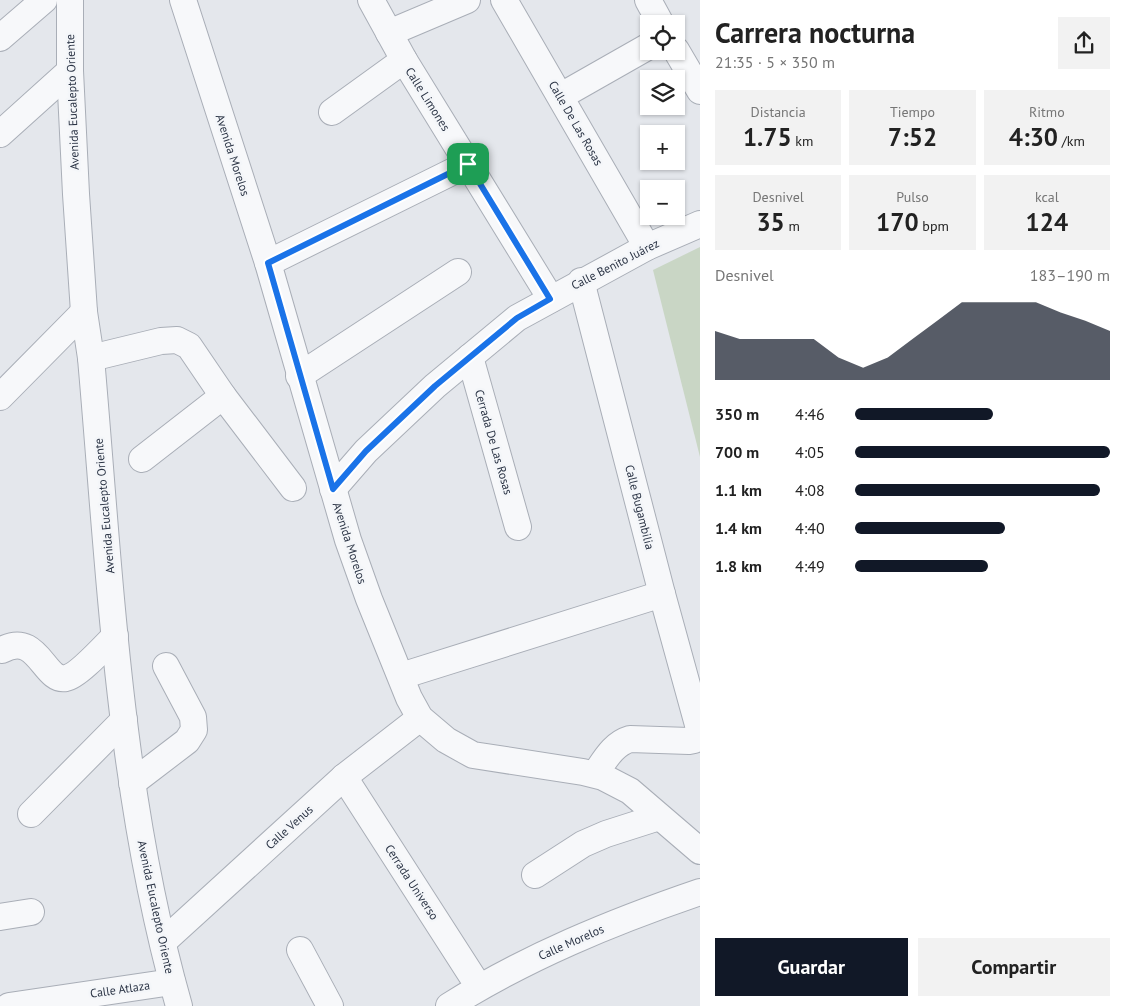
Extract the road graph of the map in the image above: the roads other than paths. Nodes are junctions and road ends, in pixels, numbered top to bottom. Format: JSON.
{"nodes":[{"id":1,"x":44,"y":0,"type":"edge"},
{"id":2,"x":70,"y":0,"type":"edge"},
{"id":3,"x":183,"y":0,"type":"edge"},
{"id":4,"x":371,"y":0,"type":"edge"},
{"id":5,"x":467,"y":0,"type":"edge"},
{"id":6,"x":504,"y":0,"type":"edge"},
{"id":7,"x":648,"y":0,"type":"edge"},
{"id":8,"x":656,"y":15,"type":"edge"},
{"id":9,"x":389,"y":33,"type":"junction"},
{"id":10,"x":0,"y":38,"type":"edge"},
{"id":11,"x":640,"y":51,"type":"edge"},
{"id":12,"x":404,"y":60,"type":"junction"},
{"id":13,"x":682,"y":60,"type":"edge"},
{"id":14,"x":70,"y":71,"type":"junction"},
{"id":15,"x":700,"y":91,"type":"edge"},
{"id":16,"x":561,"y":96,"type":"junction"},
{"id":17,"x":332,"y":112,"type":"dead end"},
{"id":18,"x":0,"y":134,"type":"edge"},
{"id":19,"x":468,"y":164,"type":"junction"},
{"id":20,"x":700,"y":224,"type":"edge"},
{"id":21,"x":647,"y":246,"type":"junction"},
{"id":22,"x":268,"y":263,"type":"junction"},
{"id":23,"x":458,"y":272,"type":"dead end"},
{"id":24,"x":582,"y":281,"type":"junction"},
{"id":25,"x":550,"y":299,"type":"junction"},
{"id":26,"x":84,"y":312,"type":"junction"},
{"id":27,"x":470,"y":357,"type":"junction"},
{"id":28,"x":91,"y":358,"type":"junction"},
{"id":29,"x":299,"y":376,"type":"junction"},
{"id":30,"x":224,"y":396,"type":"junction"},
{"id":31,"x":0,"y":397,"type":"edge"},
{"id":32,"x":142,"y":459,"type":"dead end"},
{"id":33,"x":293,"y":488,"type":"dead end"},
{"id":34,"x":333,"y":489,"type":"junction"},
{"id":35,"x":518,"y":527,"type":"dead end"},
{"id":36,"x":662,"y":594,"type":"junction"},
{"id":37,"x":115,"y":636,"type":"junction"},
{"id":38,"x":2,"y":650,"type":"dead end"},
{"id":39,"x":166,"y":666,"type":"dead end"},
{"id":40,"x":401,"y":676,"type":"junction"},
{"id":41,"x":420,"y":718,"type":"junction"},
{"id":42,"x":124,"y":720,"type":"junction"},
{"id":43,"x":700,"y":732,"type":"edge"},
{"id":44,"x":595,"y":774,"type":"junction"},
{"id":45,"x":344,"y":777,"type":"junction"},
{"id":46,"x":132,"y":783,"type":"junction"},
{"id":47,"x":31,"y":814,"type":"dead end"},
{"id":48,"x":659,"y":817,"type":"junction"},
{"id":49,"x":700,"y":851,"type":"edge"},
{"id":50,"x":535,"y":875,"type":"dead end"},
{"id":51,"x":700,"y":892,"type":"edge"},
{"id":52,"x":31,"y":912,"type":"dead end"},
{"id":53,"x":0,"y":917,"type":"edge"},
{"id":54,"x":163,"y":942,"type":"junction"},
{"id":55,"x":300,"y":950,"type":"dead end"},
{"id":56,"x":479,"y":987,"type":"junction"},
{"id":57,"x":175,"y":994,"type":"edge"},
{"id":58,"x":9,"y":1006,"type":"edge"},
{"id":59,"x":330,"y":1006,"type":"edge"},
{"id":60,"x":448,"y":1006,"type":"edge"}],
"edges":[{"from":1,"to":10,"type":"street"},
{"from":2,"to":14,"type":"street","name":"Avenida Eucalepto Oriente"},
{"from":3,"to":22,"type":"street","name":"Avenida Morelos"},
{"from":4,"to":9,"type":"street","name":"Calle Limones"},
{"from":5,"to":9,"type":"street"},
{"from":6,"to":16,"type":"street","name":"Calle De Las Rosas"},
{"from":7,"to":8,"type":"street"},
{"from":9,"to":12,"type":"street","name":"Calle Limones"},
{"from":11,"to":16,"type":"street"},
{"from":12,"to":17,"type":"street"},
{"from":12,"to":19,"type":"street","name":"Calle Limones"},
{"from":13,"to":15,"type":"street"},
{"from":14,"to":18,"type":"street"},
{"from":14,"to":26,"type":"street","name":"Avenida Eucalepto Oriente"},
{"from":16,"to":21,"type":"street","name":"Calle De Las Rosas"},
{"from":19,"to":22,"type":"street"},
{"from":19,"to":25,"type":"street","name":"Calle Limones"},
{"from":20,"to":21,"type":"street","name":"Calle Benito Juárez"},
{"from":21,"to":24,"type":"street","name":"Calle Benito Juárez"},
{"from":22,"to":29,"type":"street","name":"Avenida Morelos"},
{"from":23,"to":29,"type":"street"},
{"from":24,"to":25,"type":"street","name":"Calle Benito Juárez"},
{"from":24,"to":36,"type":"street","name":"Calle Bugambilia"},
{"from":25,"to":27,"type":"street","name":"Calle Benito Juárez"},
{"from":26,"to":28,"type":"street","name":"Avenida Eucalepto Oriente"},
{"from":26,"to":31,"type":"street"},
{"from":27,"to":34,"type":"street","name":"Calle Benito Juárez"},
{"from":27,"to":35,"type":"street","name":"Cerrada De Las Rosas"},
{"from":28,"to":30,"type":"street"},
{"from":28,"to":37,"type":"street","name":"Avenida Eucalepto Oriente"},
{"from":29,"to":34,"type":"street","name":"Avenida Morelos"},
{"from":30,"to":32,"type":"street"},
{"from":30,"to":33,"type":"street"},
{"from":34,"to":40,"type":"street","name":"Avenida Morelos"},
{"from":36,"to":40,"type":"street"},
{"from":36,"to":43,"type":"street","name":"Calle Bugambilia"},
{"from":37,"to":38,"type":"street"},
{"from":37,"to":42,"type":"street","name":"Avenida Eucalepto Oriente"},
{"from":39,"to":46,"type":"street"},
{"from":40,"to":41,"type":"street","name":"Avenida Morelos"},
{"from":41,"to":44,"type":"street","name":"Avenida Morelos"},
{"from":41,"to":45,"type":"street","name":"Calle Venus"},
{"from":42,"to":46,"type":"street","name":"Avenida Eucalepto Oriente"},
{"from":42,"to":47,"type":"street"},
{"from":43,"to":44,"type":"street"},
{"from":44,"to":48,"type":"street","name":"Avenida Morelos"},
{"from":45,"to":54,"type":"street","name":"Calle Venus"},
{"from":45,"to":56,"type":"street","name":"Cerrada Universo"},
{"from":46,"to":54,"type":"street","name":"Avenida Eucalepto Oriente"},
{"from":48,"to":49,"type":"street","name":"Avenida Morelos"},
{"from":48,"to":50,"type":"street"},
{"from":51,"to":56,"type":"street","name":"Calle Morelos"},
{"from":52,"to":53,"type":"street"},
{"from":54,"to":57,"type":"street","name":"Avenida Eucalepto Oriente"},
{"from":55,"to":59,"type":"street"},
{"from":56,"to":60,"type":"street","name":"Calle Morelos"},
{"from":57,"to":58,"type":"street","name":"Calle Atlaza"}]}
